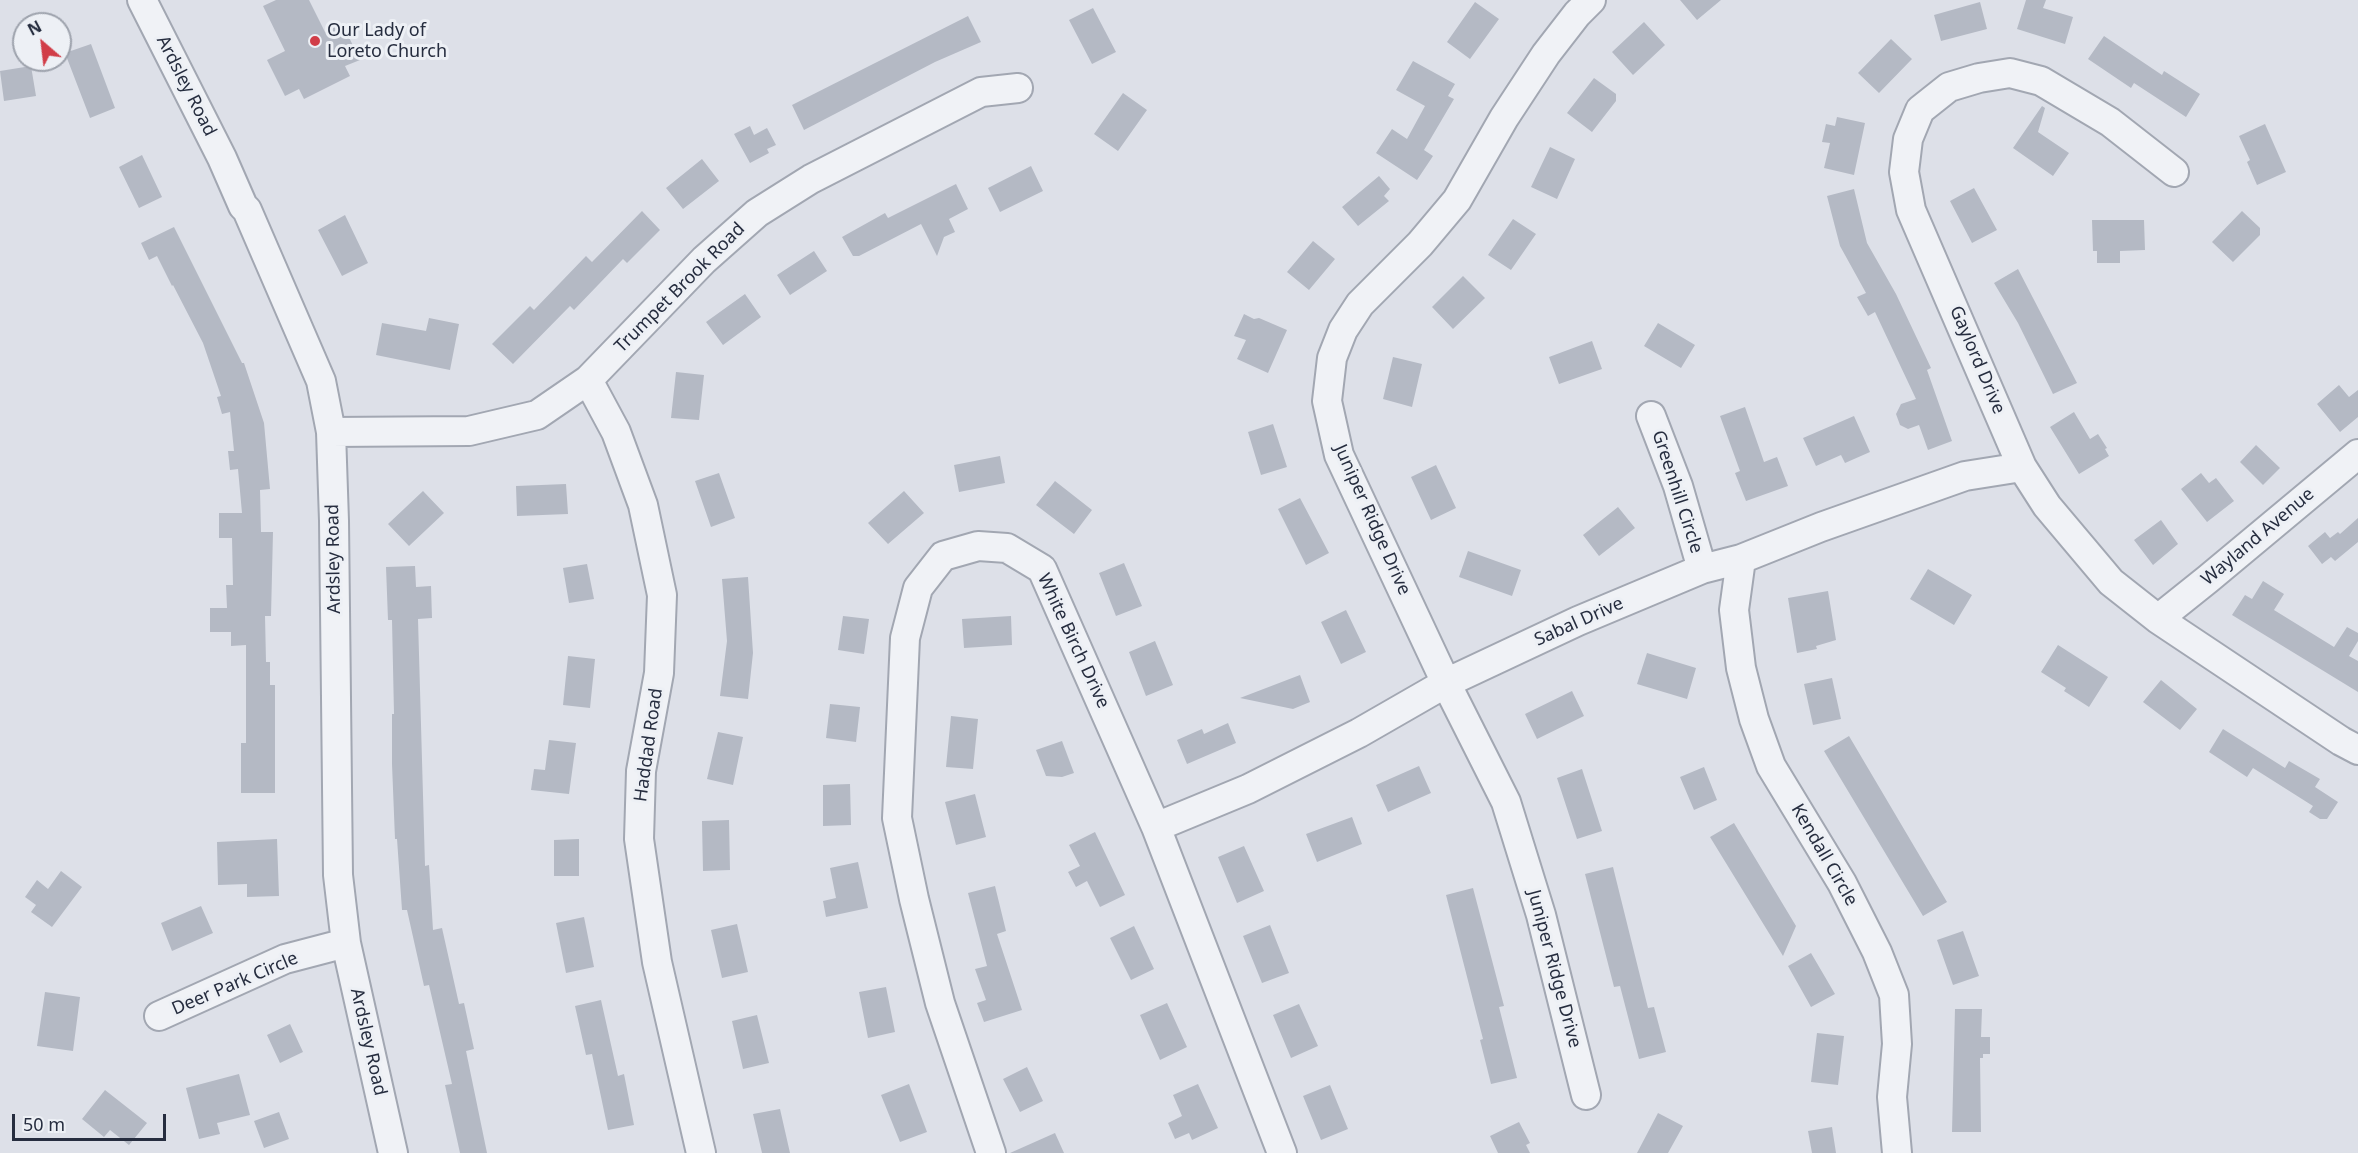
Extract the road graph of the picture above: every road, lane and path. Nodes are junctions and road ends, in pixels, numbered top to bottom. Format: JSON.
{"nodes":[{"id":1,"x":142,"y":0,"type":"edge"},
{"id":2,"x":1591,"y":0,"type":"edge"},
{"id":3,"x":1018,"y":88,"type":"dead end"},
{"id":4,"x":2174,"y":172,"type":"dead end"},
{"id":5,"x":588,"y":380,"type":"junction"},
{"id":6,"x":1651,"y":416,"type":"dead end"},
{"id":7,"x":331,"y":432,"type":"junction"},
{"id":8,"x":2358,"y":454,"type":"edge"},
{"id":9,"x":2022,"y":467,"type":"junction"},
{"id":10,"x":1741,"y":559,"type":"junction"},
{"id":11,"x":1702,"y":569,"type":"junction"},
{"id":12,"x":2157,"y":619,"type":"junction"},
{"id":13,"x":1446,"y":683,"type":"junction"},
{"id":14,"x":2358,"y":750,"type":"edge"},
{"id":15,"x":1156,"y":827,"type":"junction"},
{"id":16,"x":346,"y":943,"type":"junction"},
{"id":17,"x":159,"y":1016,"type":"dead end"},
{"id":18,"x":1586,"y":1095,"type":"dead end"},
{"id":19,"x":393,"y":1153,"type":"edge"},
{"id":20,"x":701,"y":1153,"type":"edge"},
{"id":21,"x":991,"y":1153,"type":"edge"},
{"id":22,"x":1282,"y":1153,"type":"edge"},
{"id":23,"x":1897,"y":1153,"type":"edge"}],
"edges":[{"from":1,"to":7,"type":"street","name":"Ardsley Road"},
{"from":2,"to":13,"type":"street","name":"Juniper Ridge Drive"},
{"from":3,"to":5,"type":"street","name":"Trumpet Brook Road"},
{"from":4,"to":9,"type":"street","name":"Gaylord Drive"},
{"from":5,"to":7,"type":"street","name":"Trumpet Brook Road"},
{"from":5,"to":20,"type":"street","name":"Haddad Road"},
{"from":6,"to":11,"type":"street","name":"Greenhill Circle"},
{"from":7,"to":16,"type":"street","name":"Ardsley Road"},
{"from":8,"to":12,"type":"street","name":"Wayland Avenue"},
{"from":9,"to":10,"type":"street","name":"Sabal Drive"},
{"from":9,"to":12,"type":"street","name":"Gaylord Drive"},
{"from":10,"to":11,"type":"street","name":"Sabal Drive"},
{"from":10,"to":23,"type":"street","name":"Kendall Circle"},
{"from":11,"to":13,"type":"street","name":"Sabal Drive"},
{"from":12,"to":14,"type":"street","name":"Gaylord Drive"},
{"from":13,"to":15,"type":"street","name":"Sabal Drive"},
{"from":13,"to":18,"type":"street","name":"Juniper Ridge Drive"},
{"from":15,"to":21,"type":"street","name":"White Birch Drive"},
{"from":15,"to":22,"type":"street","name":"White Birch Drive"},
{"from":16,"to":17,"type":"street","name":"Deer Park Circle"},
{"from":16,"to":19,"type":"street","name":"Ardsley Road"}]}
